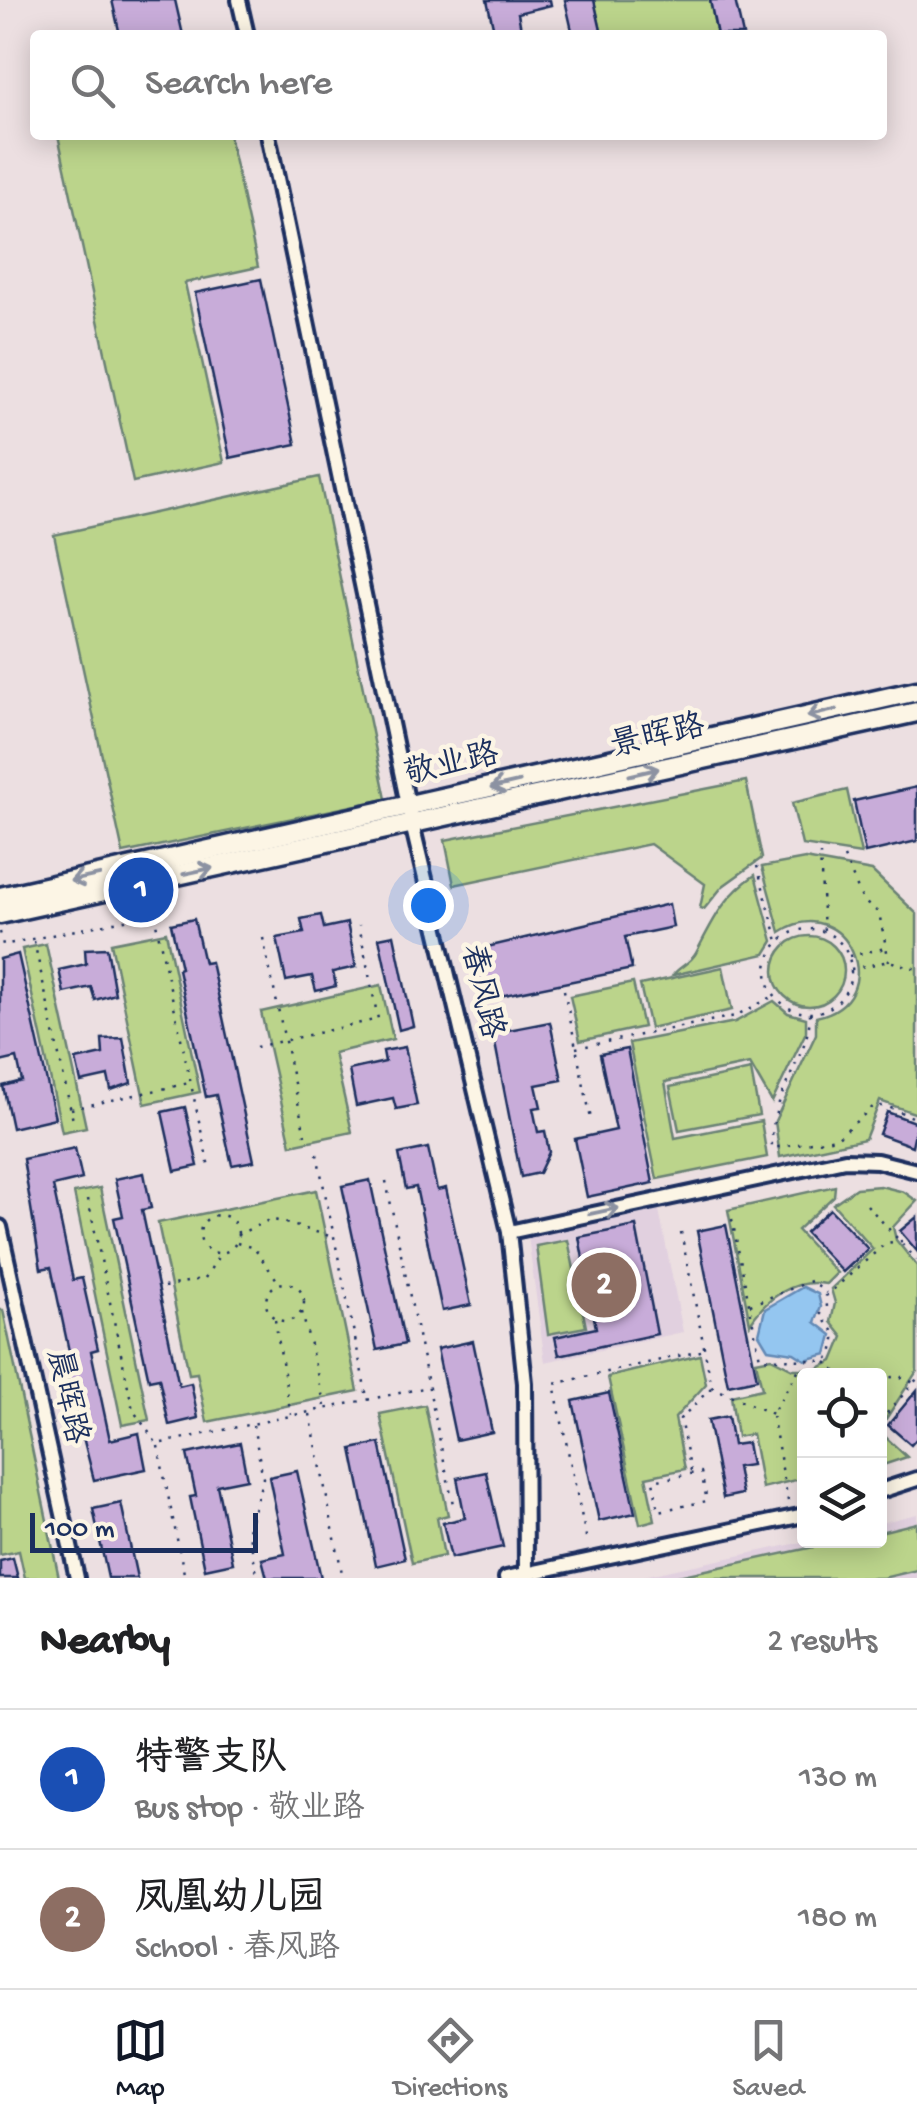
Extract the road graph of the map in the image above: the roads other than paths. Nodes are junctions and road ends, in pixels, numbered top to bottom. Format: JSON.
{"nodes":[{"id":1,"x":239,"y":0,"type":"edge"},
{"id":2,"x":246,"y":30,"type":"edge"},
{"id":3,"x":269,"y":140,"type":"edge"},
{"id":4,"x":917,"y":691,"type":"edge"},
{"id":5,"x":917,"y":712,"type":"edge"},
{"id":6,"x":410,"y":815,"type":"junction"},
{"id":7,"x":0,"y":896,"type":"edge"},
{"id":8,"x":0,"y":914,"type":"edge"},
{"id":9,"x":917,"y":1171,"type":"edge"},
{"id":10,"x":0,"y":1227,"type":"edge"},
{"id":11,"x":509,"y":1232,"type":"junction"},
{"id":12,"x":917,"y":1479,"type":"edge"},
{"id":13,"x":887,"y":1489,"type":"edge"},
{"id":14,"x":797,"y":1517,"type":"edge"},
{"id":15,"x":526,"y":1574,"type":"junction"},
{"id":16,"x":76,"y":1578,"type":"edge"},
{"id":17,"x":506,"y":1578,"type":"edge"}],
"edges":[{"from":1,"to":2,"type":"street"},
{"from":3,"to":6,"type":"street","name":"春风路"},
{"from":4,"to":6,"type":"main road","name":"敬业路","one_way":true},
{"from":6,"to":5,"type":"main road","name":"景晖路","one_way":true},
{"from":6,"to":7,"type":"main road","name":"敬业路","one_way":true},
{"from":8,"to":6,"type":"main road","name":"敬业路","one_way":true},
{"from":6,"to":11,"type":"street","name":"春风路"},
{"from":11,"to":9,"type":"street","one_way":true},
{"from":10,"to":16,"type":"street","name":"晨晖路"},
{"from":11,"to":15,"type":"street","name":"春风路"},
{"from":12,"to":13,"type":"street"},
{"from":14,"to":15,"type":"street"},
{"from":15,"to":17,"type":"street"}]}
